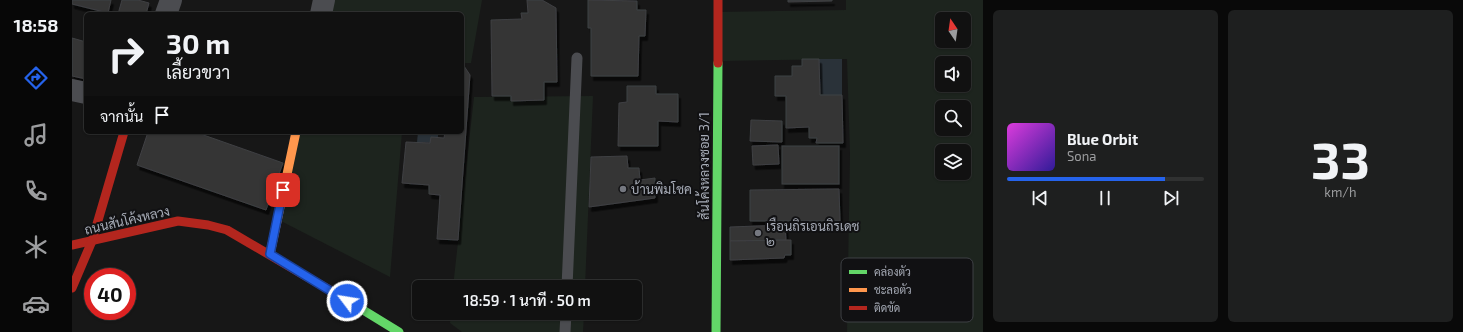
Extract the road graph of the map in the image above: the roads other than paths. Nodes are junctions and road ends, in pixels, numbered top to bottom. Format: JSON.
{"nodes":[{"id":1,"x":171,"y":0,"type":"edge"},
{"id":2,"x":324,"y":0,"type":"edge"},
{"id":3,"x":718,"y":0,"type":"edge"},
{"id":4,"x":167,"y":12,"type":"edge"},
{"id":5,"x":321,"y":12,"type":"edge"},
{"id":6,"x":577,"y":58,"type":"dead end"},
{"id":7,"x":72,"y":90,"type":"edge"},
{"id":8,"x":84,"y":93,"type":"edge"},
{"id":9,"x":123,"y":134,"type":"edge"},
{"id":10,"x":296,"y":134,"type":"edge"},
{"id":11,"x":92,"y":241,"type":"junction"},
{"id":12,"x":72,"y":245,"type":"edge"},
{"id":13,"x":270,"y":254,"type":"junction"},
{"id":14,"x":567,"y":280,"type":"edge"},
{"id":15,"x":72,"y":288,"type":"edge"},
{"id":16,"x":566,"y":320,"type":"edge"},
{"id":17,"x":399,"y":332,"type":"edge"},
{"id":18,"x":565,"y":332,"type":"edge"},
{"id":19,"x":716,"y":332,"type":"edge"}],
"edges":[{"from":1,"to":4,"type":"street"},
{"from":2,"to":5,"type":"street"},
{"from":3,"to":19,"type":"street","name":"สันโค้งหลวงซอย 3/1"},
{"from":6,"to":14,"type":"lane"},
{"from":7,"to":8,"type":"street"},
{"from":9,"to":11,"type":"street"},
{"from":10,"to":13,"type":"street"},
{"from":11,"to":12,"type":"street","name":"ถนนสันโค้งหลวง"},
{"from":11,"to":13,"type":"street","name":"ถนนสันโค้งหลวง"},
{"from":11,"to":15,"type":"street"},
{"from":13,"to":17,"type":"street","name":"ถนนสันโค้งหลวง"},
{"from":16,"to":18,"type":"lane"}]}
